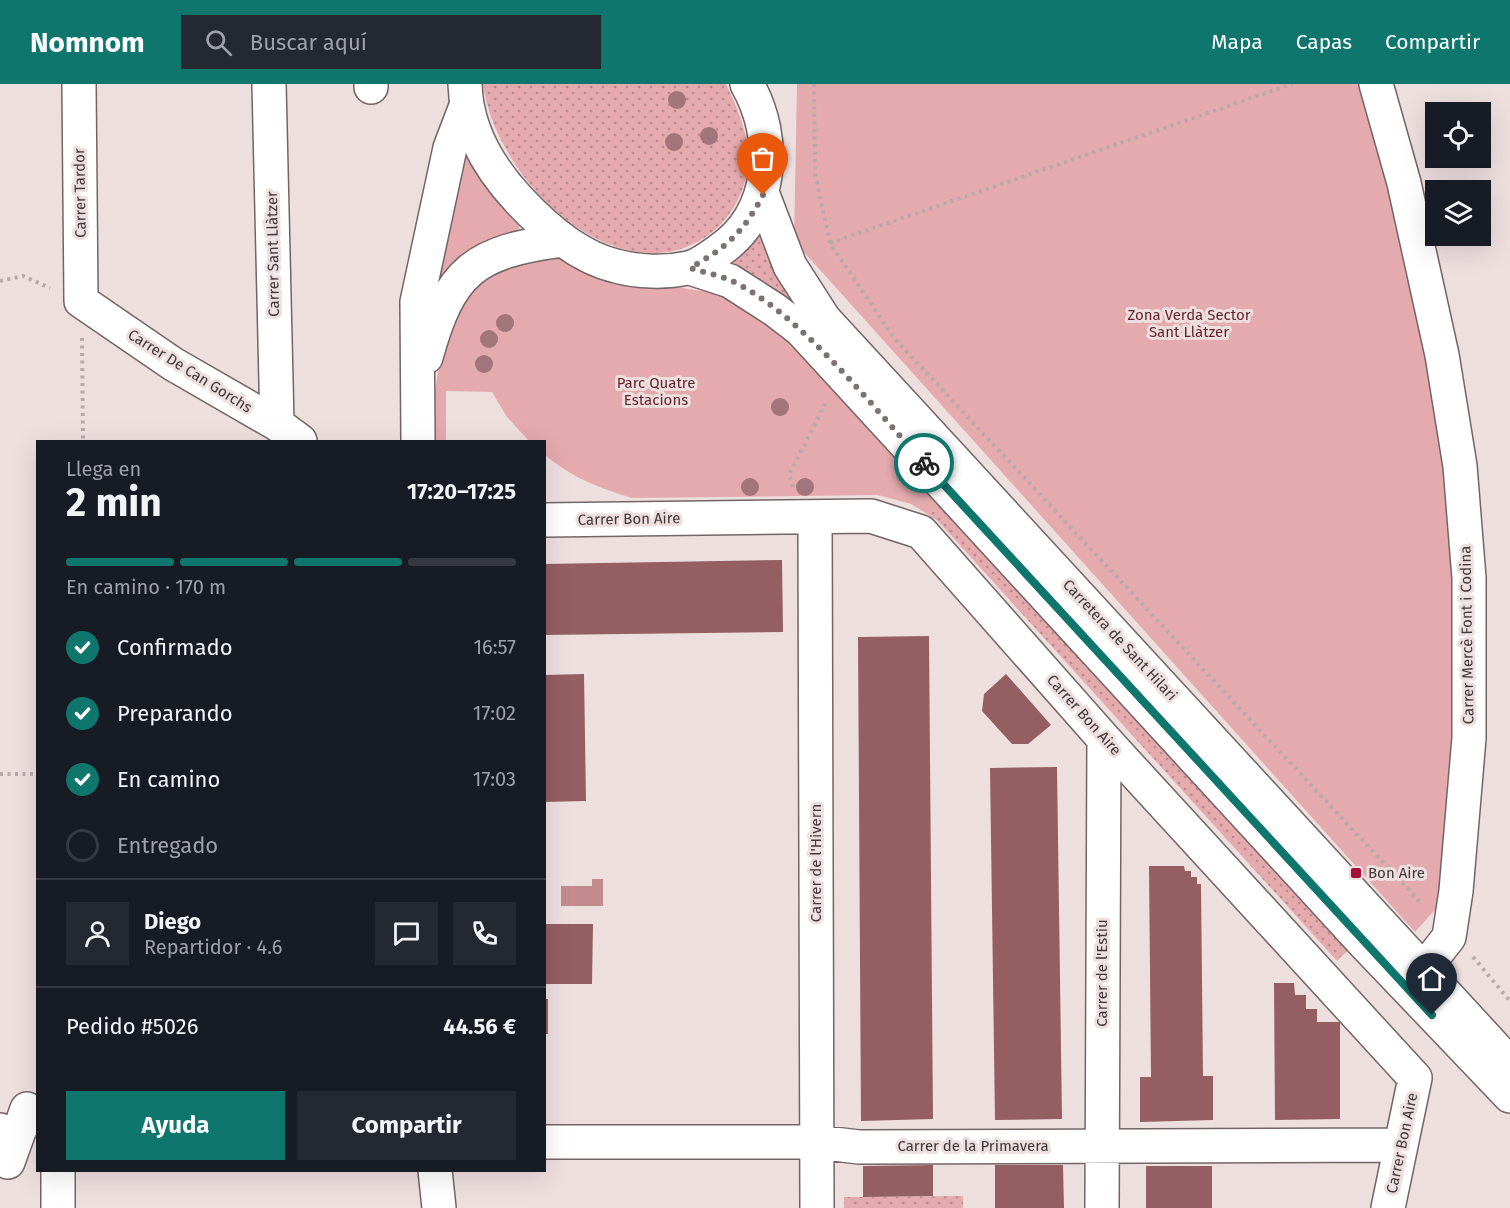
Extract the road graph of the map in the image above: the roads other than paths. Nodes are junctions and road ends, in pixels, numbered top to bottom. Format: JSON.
{"nodes":[{"id":1,"x":79,"y":84,"type":"edge"},
{"id":2,"x":269,"y":84,"type":"edge"},
{"id":3,"x":747,"y":84,"type":"edge"},
{"id":4,"x":770,"y":84,"type":"edge"},
{"id":5,"x":1376,"y":84,"type":"edge"},
{"id":6,"x":465,"y":95,"type":"edge"},
{"id":7,"x":763,"y":117,"type":"junction"},
{"id":8,"x":763,"y":195,"type":"junction"},
{"id":9,"x":563,"y":240,"type":"junction"},
{"id":10,"x":690,"y":268,"type":"junction"},
{"id":11,"x":81,"y":301,"type":"joint"},
{"id":12,"x":418,"y":388,"type":"junction"},
{"id":13,"x":288,"y":433,"type":"edge"},
{"id":14,"x":418,"y":440,"type":"edge"},
{"id":15,"x":815,"y":518,"type":"junction"},
{"id":16,"x":546,"y":519,"type":"edge"},
{"id":17,"x":1104,"y":739,"type":"junction"},
{"id":18,"x":1424,"y":969,"type":"junction"},
{"id":19,"x":1510,"y":1064,"type":"edge"},
{"id":20,"x":1510,"y":1096,"type":"edge"},
{"id":21,"x":36,"y":1117,"type":"edge"},
{"id":22,"x":0,"y":1130,"type":"edge"},
{"id":23,"x":546,"y":1142,"type":"edge"},
{"id":24,"x":817,"y":1142,"type":"junction"},
{"id":25,"x":1101,"y":1145,"type":"junction"},
{"id":26,"x":1401,"y":1145,"type":"junction"},
{"id":27,"x":58,"y":1172,"type":"edge"},
{"id":28,"x":435,"y":1172,"type":"edge"},
{"id":29,"x":57,"y":1208,"type":"edge"},
{"id":30,"x":439,"y":1208,"type":"edge"},
{"id":31,"x":817,"y":1208,"type":"edge"},
{"id":32,"x":1102,"y":1208,"type":"edge"},
{"id":33,"x":1388,"y":1208,"type":"edge"}],
"edges":[{"from":1,"to":11,"type":"street","name":"Carrer Tardor"},
{"from":2,"to":13,"type":"street","name":"Carrer Sant Llàtzer"},
{"from":3,"to":7,"type":"street"},
{"from":4,"to":7,"type":"street"},
{"from":5,"to":18,"type":"street","name":"Carrer Mercè Font i Codina"},
{"from":6,"to":9,"type":"street"},
{"from":6,"to":12,"type":"street"},
{"from":7,"to":8,"type":"street"},
{"from":8,"to":10,"type":"street"},
{"from":8,"to":18,"type":"street","name":"Carretera de Sant Hilari"},
{"from":9,"to":10,"type":"street"},
{"from":9,"to":12,"type":"street"},
{"from":10,"to":20,"type":"street","name":"Carretera de Sant Hilari"},
{"from":11,"to":13,"type":"street","name":"Carrer De Can Gorchs"},
{"from":12,"to":14,"type":"street"},
{"from":15,"to":16,"type":"street","name":"Carrer Bon Aire"},
{"from":15,"to":17,"type":"street","name":"Carrer Bon Aire"},
{"from":15,"to":24,"type":"street","name":"Carrer de l'Hivern"},
{"from":17,"to":25,"type":"street","name":"Carrer de l'Estiu"},
{"from":17,"to":26,"type":"street","name":"Carrer Bon Aire"},
{"from":18,"to":19,"type":"street","name":"Carretera de Sant Hilari"},
{"from":21,"to":22,"type":"street"},
{"from":23,"to":24,"type":"street","name":"Carrer de la Primavera"},
{"from":24,"to":25,"type":"street","name":"Carrer de la Primavera"},
{"from":24,"to":31,"type":"street","name":"Carrer de l'Hivern"},
{"from":25,"to":26,"type":"street","name":"Carrer de la Primavera"},
{"from":25,"to":32,"type":"street","name":"Carrer de l'Estiu"},
{"from":26,"to":33,"type":"street","name":"Carrer Bon Aire"},
{"from":27,"to":29,"type":"street"},
{"from":28,"to":30,"type":"street"}]}
